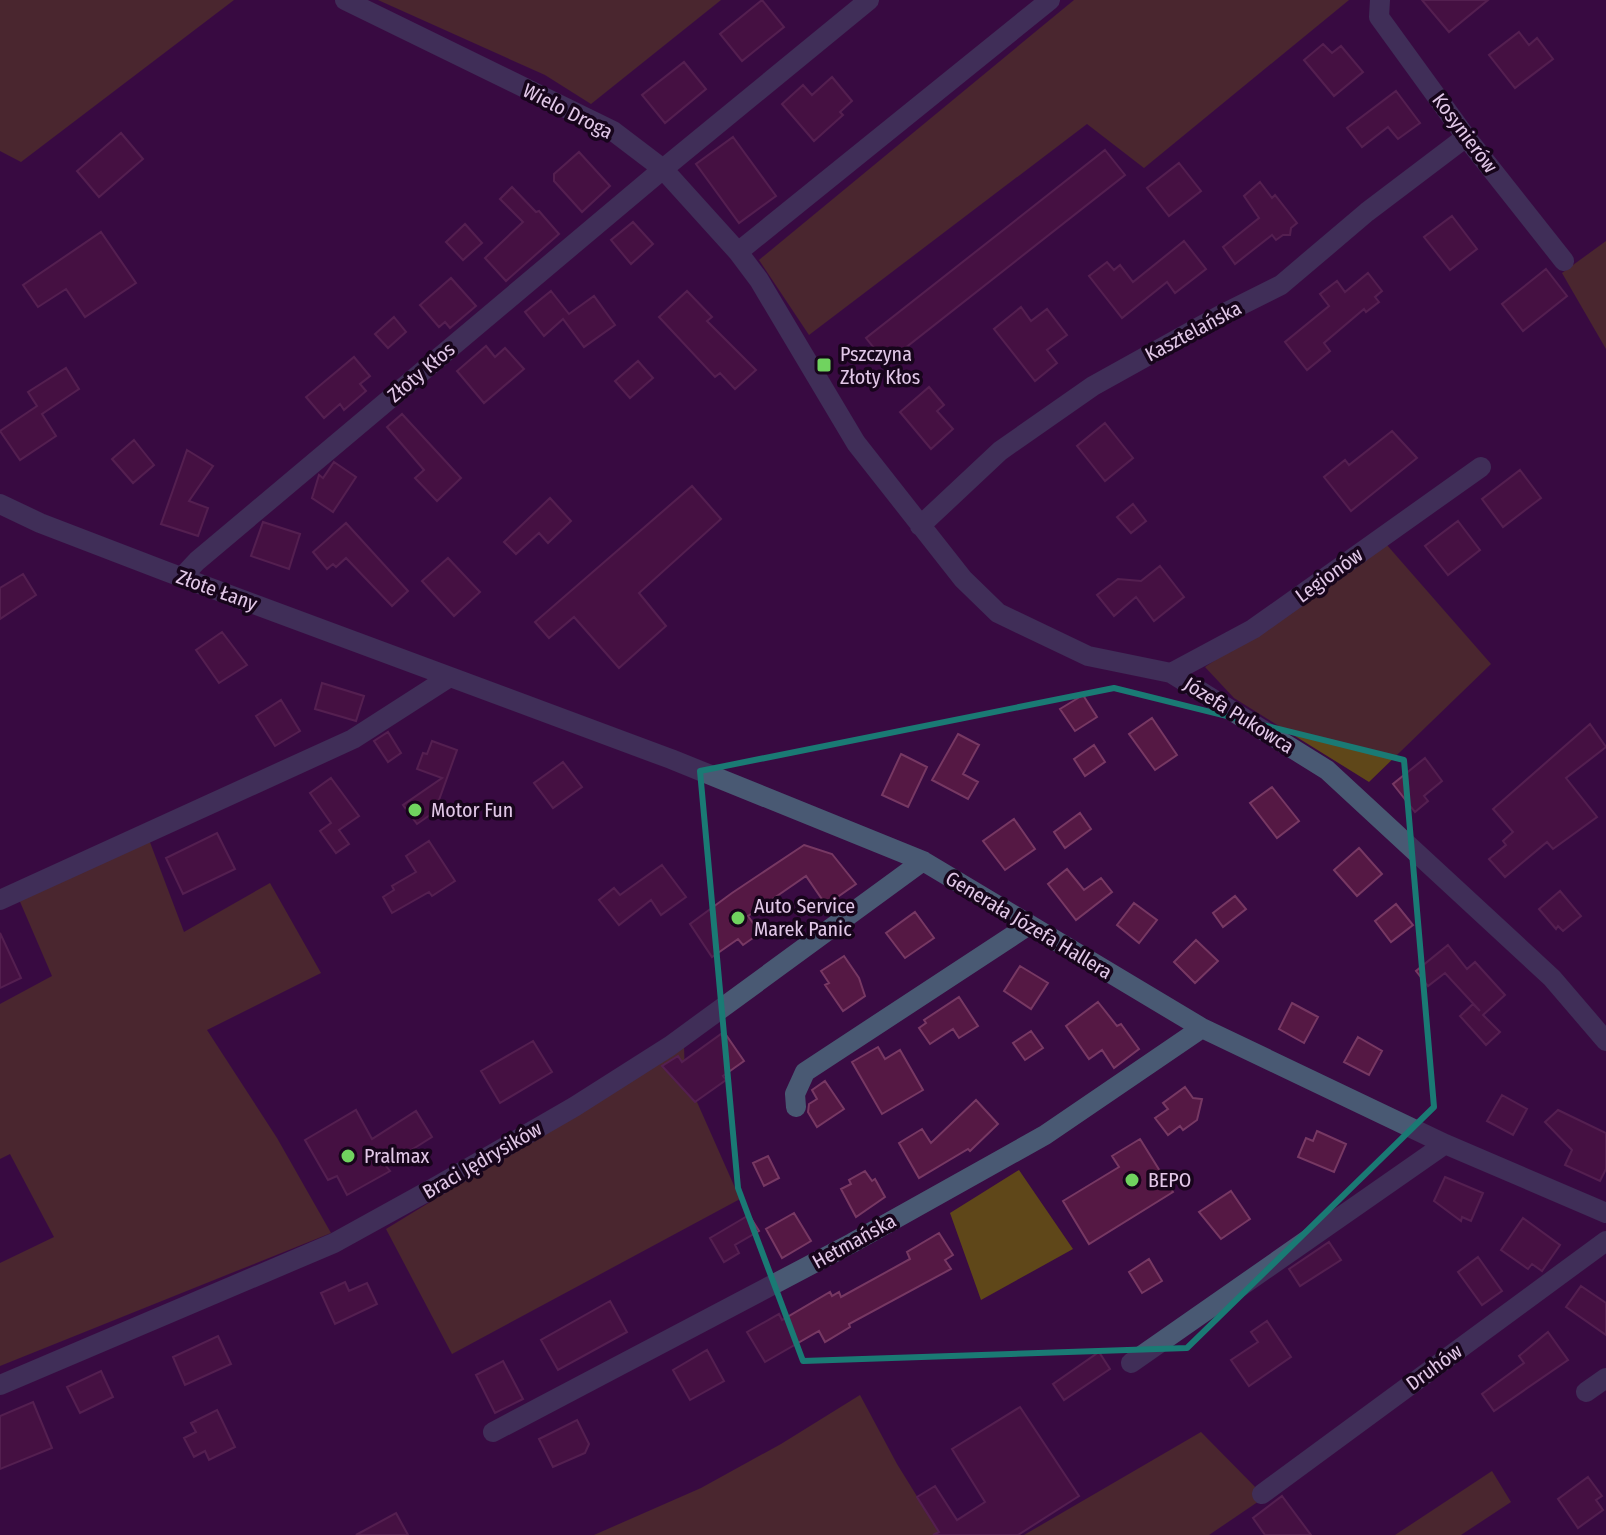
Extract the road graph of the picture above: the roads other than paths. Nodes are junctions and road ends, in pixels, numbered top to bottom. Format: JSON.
{"nodes":[{"id":1,"x":345,"y":0,"type":"edge"},
{"id":2,"x":869,"y":0,"type":"edge"},
{"id":3,"x":1050,"y":0,"type":"edge"},
{"id":4,"x":1380,"y":0,"type":"edge"},
{"id":5,"x":1466,"y":137,"type":"junction"},
{"id":6,"x":663,"y":169,"type":"junction"},
{"id":7,"x":738,"y":252,"type":"junction"},
{"id":8,"x":1564,"y":261,"type":"dead end"},
{"id":9,"x":804,"y":354,"type":"joint"},
{"id":10,"x":1481,"y":467,"type":"dead end"},
{"id":11,"x":0,"y":504,"type":"edge"},
{"id":12,"x":920,"y":526,"type":"junction"},
{"id":13,"x":182,"y":577,"type":"junction"},
{"id":14,"x":1171,"y":673,"type":"junction"},
{"id":15,"x":442,"y":675,"type":"junction"},
{"id":16,"x":923,"y":861,"type":"junction"},
{"id":17,"x":0,"y":900,"type":"edge"},
{"id":18,"x":1029,"y":925,"type":"junction"},
{"id":19,"x":1202,"y":1028,"type":"junction"},
{"id":20,"x":1606,"y":1041,"type":"edge"},
{"id":21,"x":796,"y":1107,"type":"dead end"},
{"id":22,"x":1445,"y":1144,"type":"junction"},
{"id":23,"x":1606,"y":1213,"type":"edge"},
{"id":24,"x":1606,"y":1241,"type":"edge"},
{"id":25,"x":1131,"y":1363,"type":"dead end"},
{"id":26,"x":1606,"y":1378,"type":"edge"},
{"id":27,"x":0,"y":1385,"type":"edge"},
{"id":28,"x":1586,"y":1392,"type":"dead end"},
{"id":29,"x":493,"y":1432,"type":"dead end"},
{"id":30,"x":1262,"y":1494,"type":"dead end"}],
"edges":[{"from":1,"to":6,"type":"street","name":"Wielo Droga"},
{"from":2,"to":6,"type":"street","name":"Złoty Kłos"},
{"from":3,"to":7,"type":"street"},
{"from":4,"to":5,"type":"street","name":"Kosynierów"},
{"from":5,"to":8,"type":"street","name":"Kosynierów"},
{"from":5,"to":12,"type":"street","name":"Kasztelańska"},
{"from":6,"to":7,"type":"street","name":"Wielo Droga"},
{"from":6,"to":13,"type":"street","name":"Złoty Kłos"},
{"from":7,"to":9,"type":"street","name":"Wielo Droga"},
{"from":9,"to":12,"type":"street","name":"Józefa Pukowca"},
{"from":10,"to":14,"type":"street","name":"Legionów"},
{"from":11,"to":13,"type":"street","name":"Złote Łany"},
{"from":12,"to":14,"type":"street","name":"Józefa Pukowca"},
{"from":13,"to":15,"type":"street","name":"Złote Łany"},
{"from":14,"to":20,"type":"street","name":"Józefa Pukowca"},
{"from":15,"to":16,"type":"street","name":"Generała Józefa Hallera"},
{"from":15,"to":17,"type":"street"},
{"from":16,"to":18,"type":"street","name":"Generała Józefa Hallera"},
{"from":16,"to":27,"type":"street","name":"Braci Jędrysików"},
{"from":18,"to":19,"type":"street","name":"Generała Józefa Hallera"},
{"from":18,"to":21,"type":"street"},
{"from":19,"to":22,"type":"street","name":"Generała Józefa Hallera"},
{"from":19,"to":29,"type":"street","name":"Hetmańska"},
{"from":22,"to":23,"type":"street","name":"Generała Józefa Hallera"},
{"from":22,"to":25,"type":"street"},
{"from":24,"to":30,"type":"street","name":"Druhów"},
{"from":26,"to":28,"type":"street"}]}
